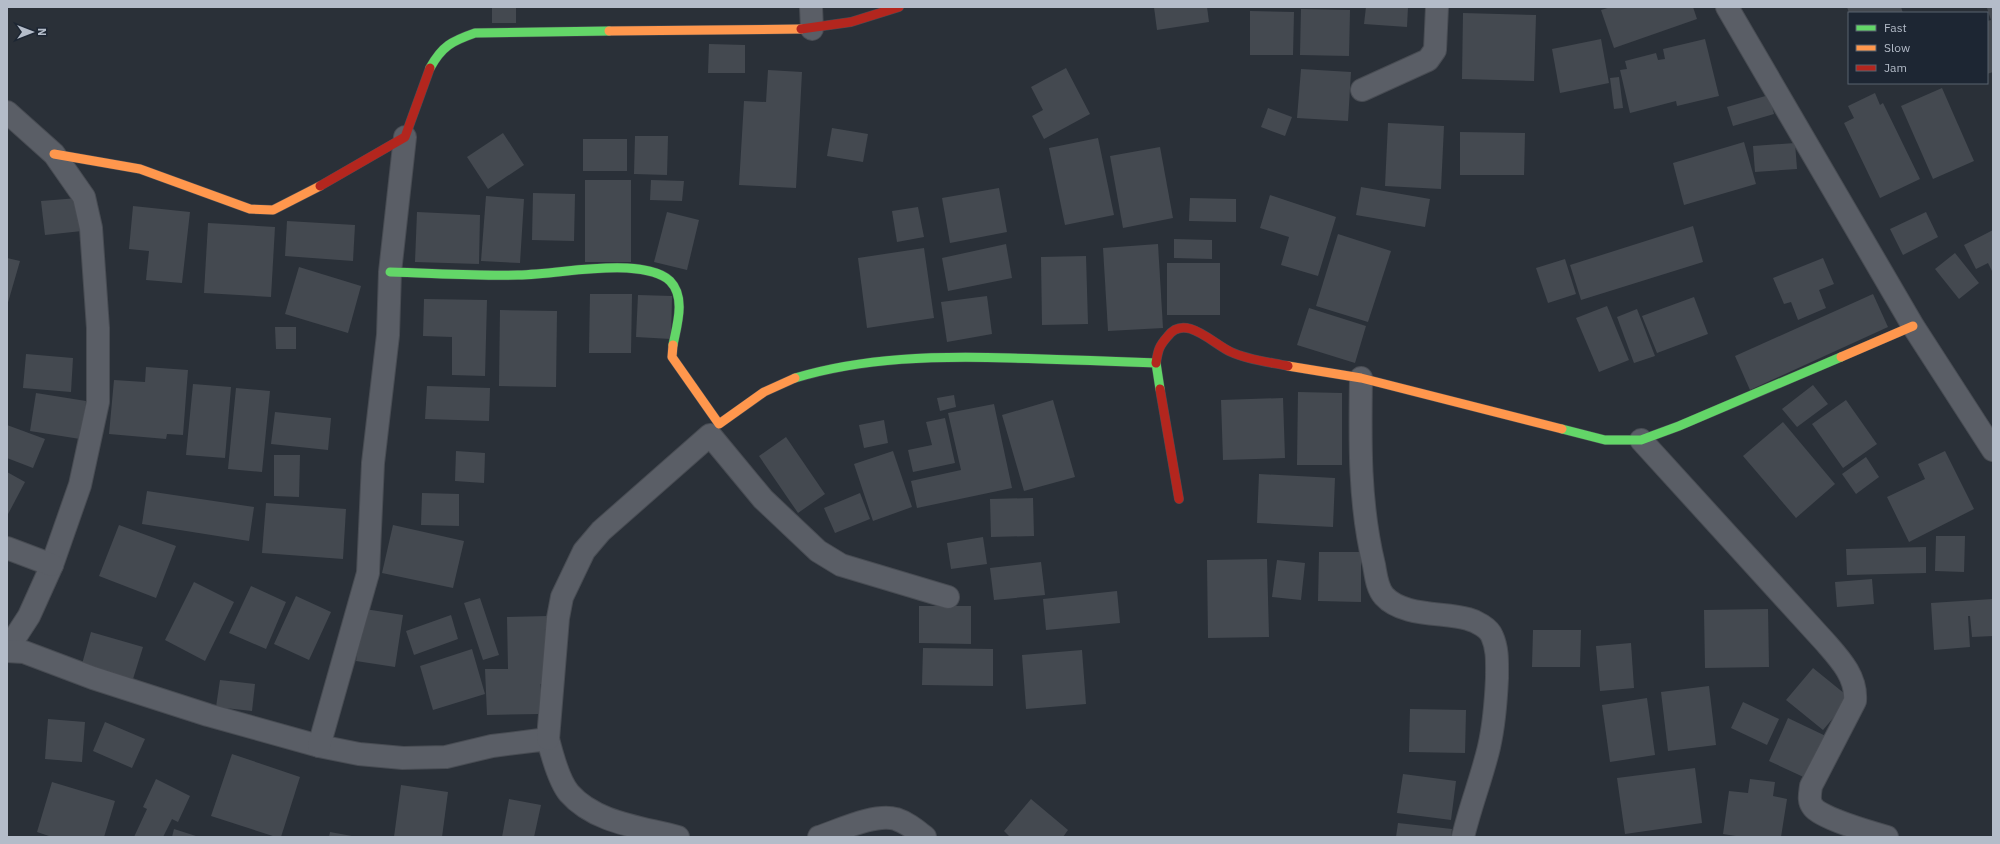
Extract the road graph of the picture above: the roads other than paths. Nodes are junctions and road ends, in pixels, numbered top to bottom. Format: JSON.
{"nodes":[{"id":1,"x":812,"y":7,"type":"edge"},
{"id":2,"x":899,"y":7,"type":"edge"},
{"id":3,"x":1437,"y":7,"type":"edge"},
{"id":4,"x":1727,"y":7,"type":"edge"},
{"id":5,"x":812,"y":29,"type":"junction"},
{"id":6,"x":1362,"y":90,"type":"dead end"},
{"id":7,"x":7,"y":112,"type":"edge"},
{"id":8,"x":405,"y":137,"type":"junction"},
{"id":9,"x":54,"y":154,"type":"junction"},
{"id":10,"x":390,"y":272,"type":"junction"},
{"id":11,"x":1913,"y":326,"type":"junction"},
{"id":12,"x":1156,"y":363,"type":"junction"},
{"id":13,"x":1361,"y":378,"type":"junction"},
{"id":14,"x":714,"y":430,"type":"junction"},
{"id":15,"x":1641,"y":440,"type":"junction"},
{"id":16,"x":1992,"y":448,"type":"edge"},
{"id":17,"x":1179,"y":499,"type":"dead end"},
{"id":18,"x":7,"y":548,"type":"edge"},
{"id":19,"x":52,"y":564,"type":"junction"},
{"id":20,"x":948,"y":597,"type":"dead end"},
{"id":21,"x":7,"y":646,"type":"edge"},
{"id":22,"x":7,"y":651,"type":"edge"},
{"id":23,"x":548,"y":740,"type":"junction"},
{"id":24,"x":319,"y":746,"type":"junction"},
{"id":25,"x":678,"y":837,"type":"edge"},
{"id":26,"x":819,"y":837,"type":"edge"},
{"id":27,"x":926,"y":837,"type":"edge"},
{"id":28,"x":1463,"y":837,"type":"edge"},
{"id":29,"x":1888,"y":837,"type":"edge"}],
"edges":[{"from":1,"to":5,"type":"street"},
{"from":2,"to":5,"type":"street"},
{"from":3,"to":6,"type":"street"},
{"from":4,"to":11,"type":"street"},
{"from":5,"to":8,"type":"street"},
{"from":7,"to":9,"type":"street"},
{"from":8,"to":9,"type":"street"},
{"from":8,"to":10,"type":"street"},
{"from":9,"to":19,"type":"street"},
{"from":10,"to":14,"type":"street"},
{"from":10,"to":24,"type":"street"},
{"from":11,"to":15,"type":"street"},
{"from":11,"to":16,"type":"street"},
{"from":12,"to":13,"type":"street"},
{"from":12,"to":14,"type":"street"},
{"from":12,"to":17,"type":"street"},
{"from":13,"to":15,"type":"street"},
{"from":13,"to":28,"type":"street"},
{"from":14,"to":20,"type":"street"},
{"from":14,"to":23,"type":"street"},
{"from":15,"to":29,"type":"street"},
{"from":18,"to":19,"type":"street"},
{"from":19,"to":21,"type":"street"},
{"from":22,"to":24,"type":"street"},
{"from":23,"to":24,"type":"street"},
{"from":23,"to":25,"type":"street"},
{"from":26,"to":27,"type":"street"}]}
